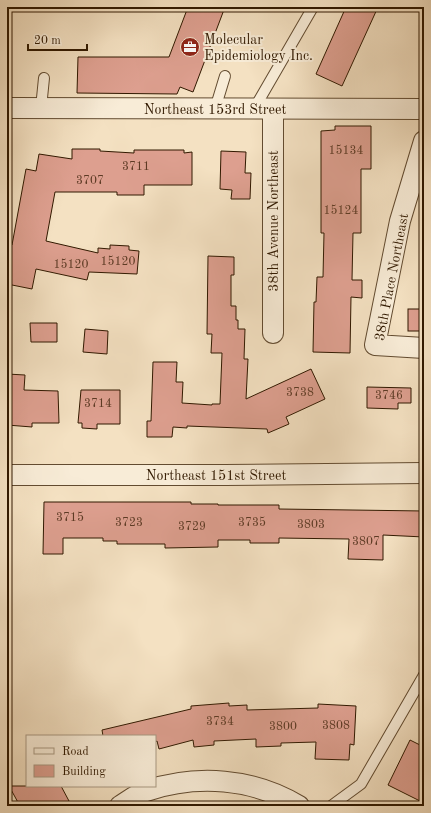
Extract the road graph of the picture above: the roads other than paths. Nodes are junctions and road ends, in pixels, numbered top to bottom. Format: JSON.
{"nodes":[{"id":1,"x":313,"y":7,"type":"edge"},
{"id":2,"x":225,"y":76,"type":"dead end"},
{"id":3,"x":44,"y":78,"type":"dead end"},
{"id":4,"x":7,"y":108,"type":"edge"},
{"id":5,"x":41,"y":108,"type":"junction"},
{"id":6,"x":215,"y":109,"type":"junction"},
{"id":7,"x":264,"y":109,"type":"junction"},
{"id":8,"x":424,"y":109,"type":"edge"},
{"id":9,"x":424,"y":141,"type":"edge"},
{"id":10,"x":274,"y":334,"type":"dead end"},
{"id":11,"x":424,"y":348,"type":"edge"},
{"id":12,"x":424,"y":473,"type":"edge"},
{"id":13,"x":7,"y":475,"type":"edge"},
{"id":14,"x":424,"y":675,"type":"edge"},
{"id":15,"x":120,"y":806,"type":"edge"},
{"id":16,"x":299,"y":806,"type":"edge"},
{"id":17,"x":331,"y":806,"type":"edge"}],
"edges":[{"from":1,"to":7,"type":"lane"},
{"from":2,"to":6,"type":"lane"},
{"from":3,"to":5,"type":"lane"},
{"from":4,"to":5,"type":"street","name":"Northeast 153rd Street"},
{"from":5,"to":6,"type":"street","name":"Northeast 153rd Street"},
{"from":6,"to":7,"type":"street","name":"Northeast 153rd Street"},
{"from":7,"to":8,"type":"street","name":"Northeast 153rd Street"},
{"from":7,"to":10,"type":"street","name":"38th Avenue Northeast"},
{"from":9,"to":11,"type":"street","name":"38th Place Northeast"},
{"from":12,"to":13,"type":"street","name":"Northeast 151st Street"},
{"from":14,"to":17,"type":"lane"},
{"from":15,"to":16,"type":"street"}]}
